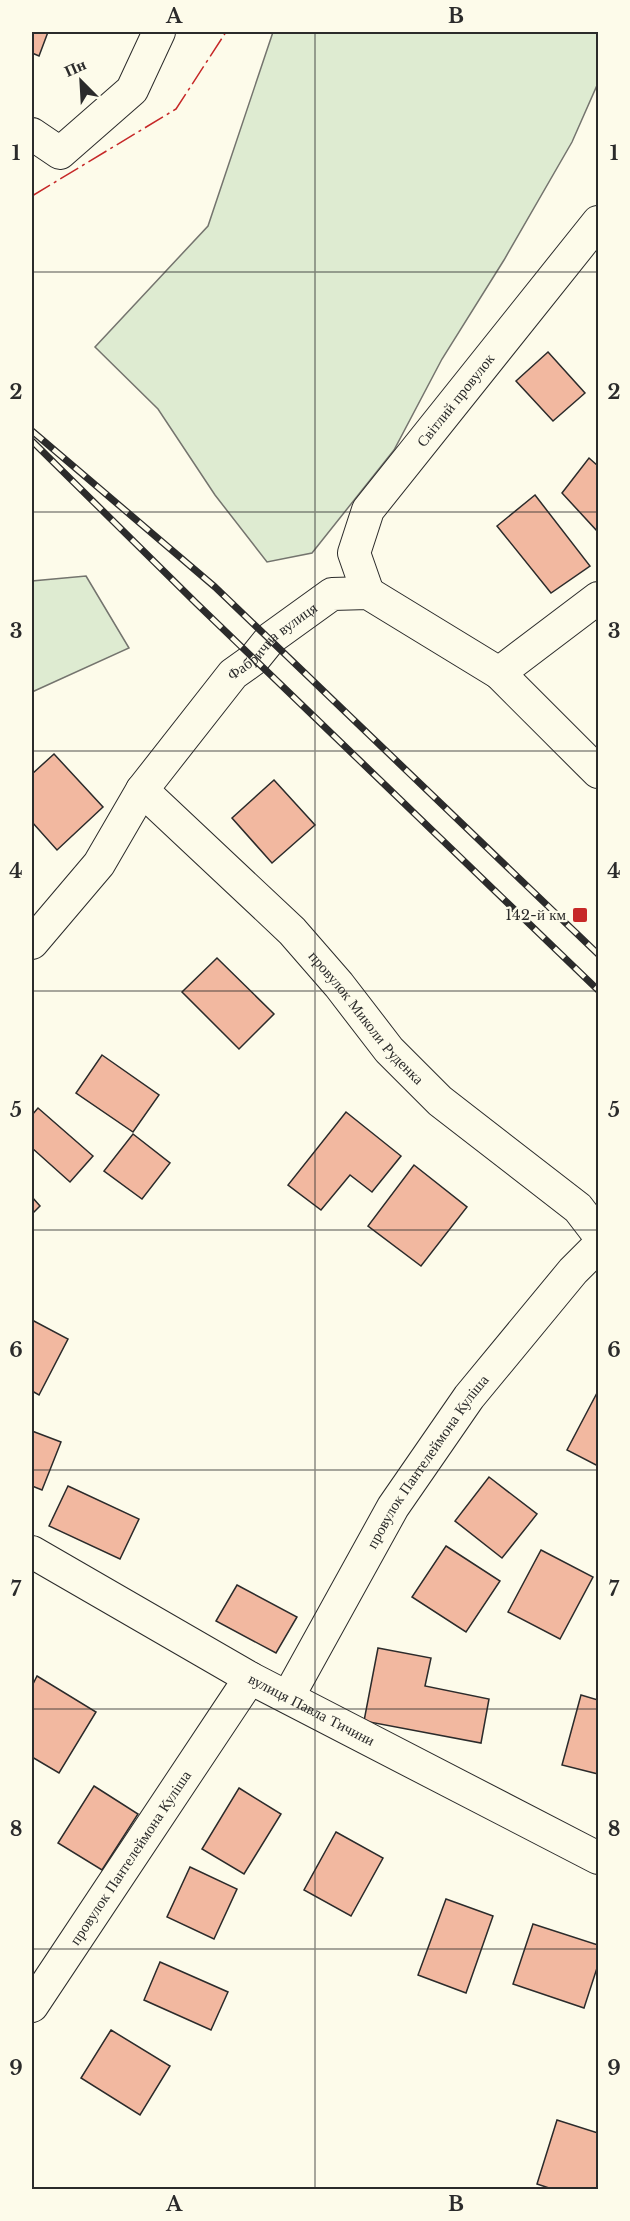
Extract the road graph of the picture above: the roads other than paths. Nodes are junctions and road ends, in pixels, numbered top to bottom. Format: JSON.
{"nodes":[{"id":1,"x":159,"y":32,"type":"edge"},
{"id":2,"x":32,"y":134,"type":"edge"},
{"id":3,"x":598,"y":222,"type":"edge"},
{"id":4,"x":368,"y":593,"type":"junction"},
{"id":5,"x":598,"y":598,"type":"edge"},
{"id":6,"x":499,"y":673,"type":"junction"},
{"id":7,"x":598,"y":772,"type":"edge"},
{"id":8,"x":142,"y":790,"type":"junction"},
{"id":9,"x":32,"y":943,"type":"edge"},
{"id":10,"x":598,"y":1234,"type":"edge"},
{"id":11,"x":598,"y":1246,"type":"edge"},
{"id":12,"x":32,"y":1552,"type":"edge"},
{"id":13,"x":250,"y":1677,"type":"junction"},
{"id":14,"x":288,"y":1697,"type":"junction"},
{"id":15,"x":598,"y":1858,"type":"edge"},
{"id":16,"x":32,"y":2006,"type":"edge"}],
"edges":[{"from":1,"to":2,"type":"street"},
{"from":3,"to":4,"type":"street","name":"Світлий провулок"},
{"from":4,"to":6,"type":"street"},
{"from":4,"to":8,"type":"street","name":"Фабрична вулиця"},
{"from":5,"to":6,"type":"street"},
{"from":6,"to":7,"type":"street"},
{"from":8,"to":9,"type":"street","name":"Фабрична вулиця"},
{"from":8,"to":10,"type":"street","name":"провулок Миколи Руденка"},
{"from":11,"to":14,"type":"street","name":"провулок Пантелеймона Куліша"},
{"from":12,"to":13,"type":"street","name":"вулиця Павла Тичини"},
{"from":13,"to":14,"type":"street","name":"вулиця Павла Тичини"},
{"from":13,"to":16,"type":"street","name":"провулок Пантелеймона Куліша"},
{"from":14,"to":15,"type":"street","name":"вулиця Павла Тичини"}]}
